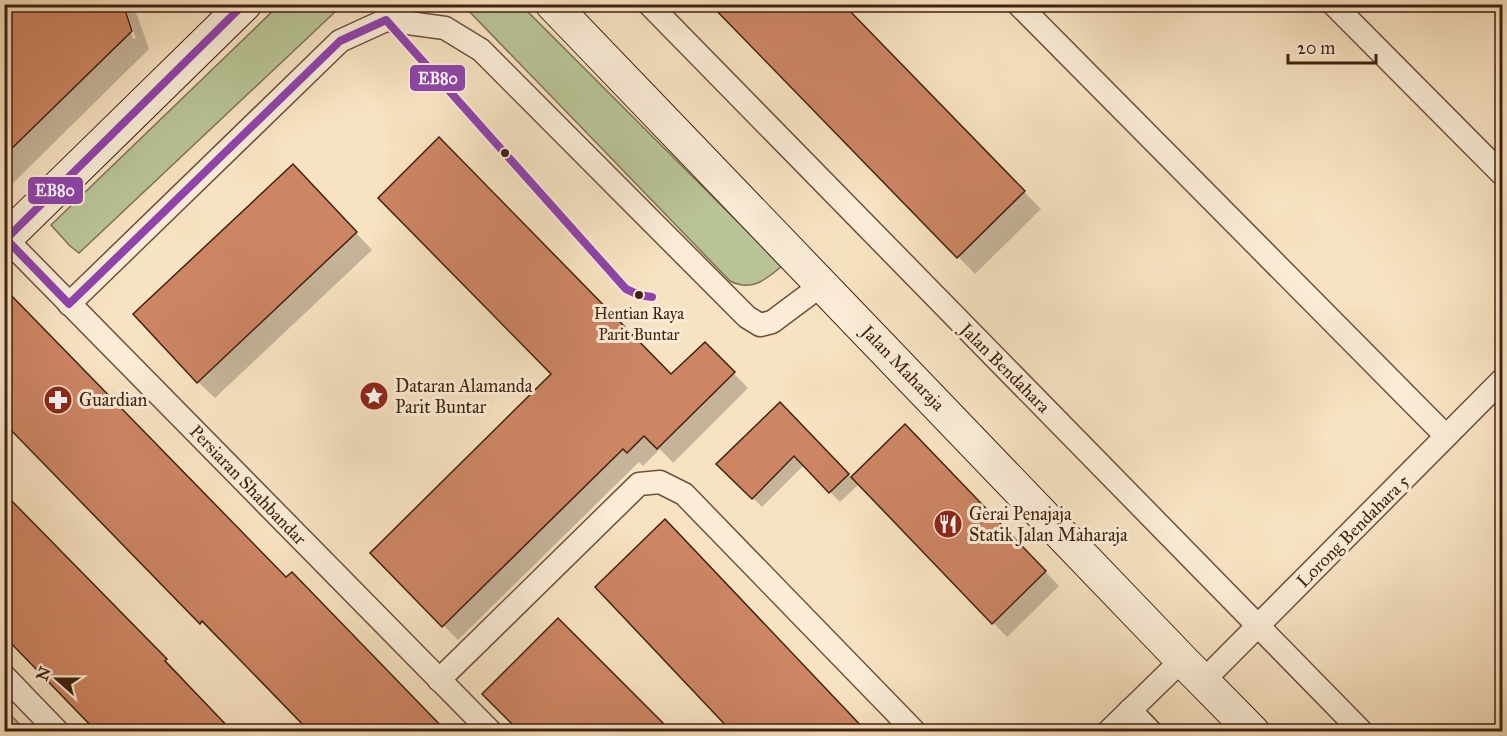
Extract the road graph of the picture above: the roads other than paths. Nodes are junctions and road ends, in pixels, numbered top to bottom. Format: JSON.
{"nodes":[{"id":1,"x":552,"y":4,"type":"edge"},
{"id":2,"x":649,"y":4,"type":"edge"},
{"id":3,"x":1018,"y":4,"type":"edge"},
{"id":4,"x":1333,"y":4,"type":"edge"},
{"id":5,"x":241,"y":6,"type":"edge"},
{"id":6,"x":1503,"y":174,"type":"edge"},
{"id":7,"x":5,"y":239,"type":"edge"},
{"id":8,"x":823,"y":285,"type":"junction"},
{"id":9,"x":69,"y":303,"type":"junction"},
{"id":10,"x":1503,"y":380,"type":"edge"},
{"id":11,"x":1446,"y":436,"type":"junction"},
{"id":12,"x":1259,"y":626,"type":"junction"},
{"id":13,"x":1193,"y":670,"type":"junction"},
{"id":14,"x":4,"y":676,"type":"edge"},
{"id":15,"x":439,"y":680,"type":"junction"},
{"id":16,"x":1130,"y":710,"type":"junction"},
{"id":17,"x":58,"y":732,"type":"edge"},
{"id":18,"x":491,"y":732,"type":"edge"},
{"id":19,"x":915,"y":732,"type":"edge"},
{"id":20,"x":1108,"y":732,"type":"edge"},
{"id":21,"x":1150,"y":732,"type":"edge"},
{"id":22,"x":1254,"y":732,"type":"edge"},
{"id":23,"x":1362,"y":732,"type":"edge"}],
"edges":[{"from":1,"to":8,"type":"street","name":"Jalan Maharaja"},
{"from":2,"to":12,"type":"street","name":"Jalan Bendahara"},
{"from":3,"to":11,"type":"street"},
{"from":4,"to":6,"type":"street"},
{"from":5,"to":7,"type":"street"},
{"from":7,"to":9,"type":"street","name":"Persiaran Shahbandar"},
{"from":8,"to":9,"type":"street"},
{"from":8,"to":13,"type":"street","name":"Jalan Maharaja"},
{"from":9,"to":15,"type":"street","name":"Persiaran Shahbandar"},
{"from":10,"to":11,"type":"street","name":"Lorong Bendahara 5"},
{"from":11,"to":12,"type":"street","name":"Lorong Bendahara 5"},
{"from":12,"to":13,"type":"street","name":"Lorong Bendahara 5"},
{"from":12,"to":23,"type":"street","name":"Jalan Bendahara"},
{"from":13,"to":16,"type":"street","name":"Lorong Bendahara 5"},
{"from":13,"to":22,"type":"street","name":"Jalan Maharaja"},
{"from":14,"to":17,"type":"street"},
{"from":15,"to":18,"type":"street","name":"Persiaran Shahbandar"},
{"from":15,"to":19,"type":"street"},
{"from":16,"to":20,"type":"street","name":"Lorong Bendahara 5"},
{"from":16,"to":21,"type":"street"}]}
